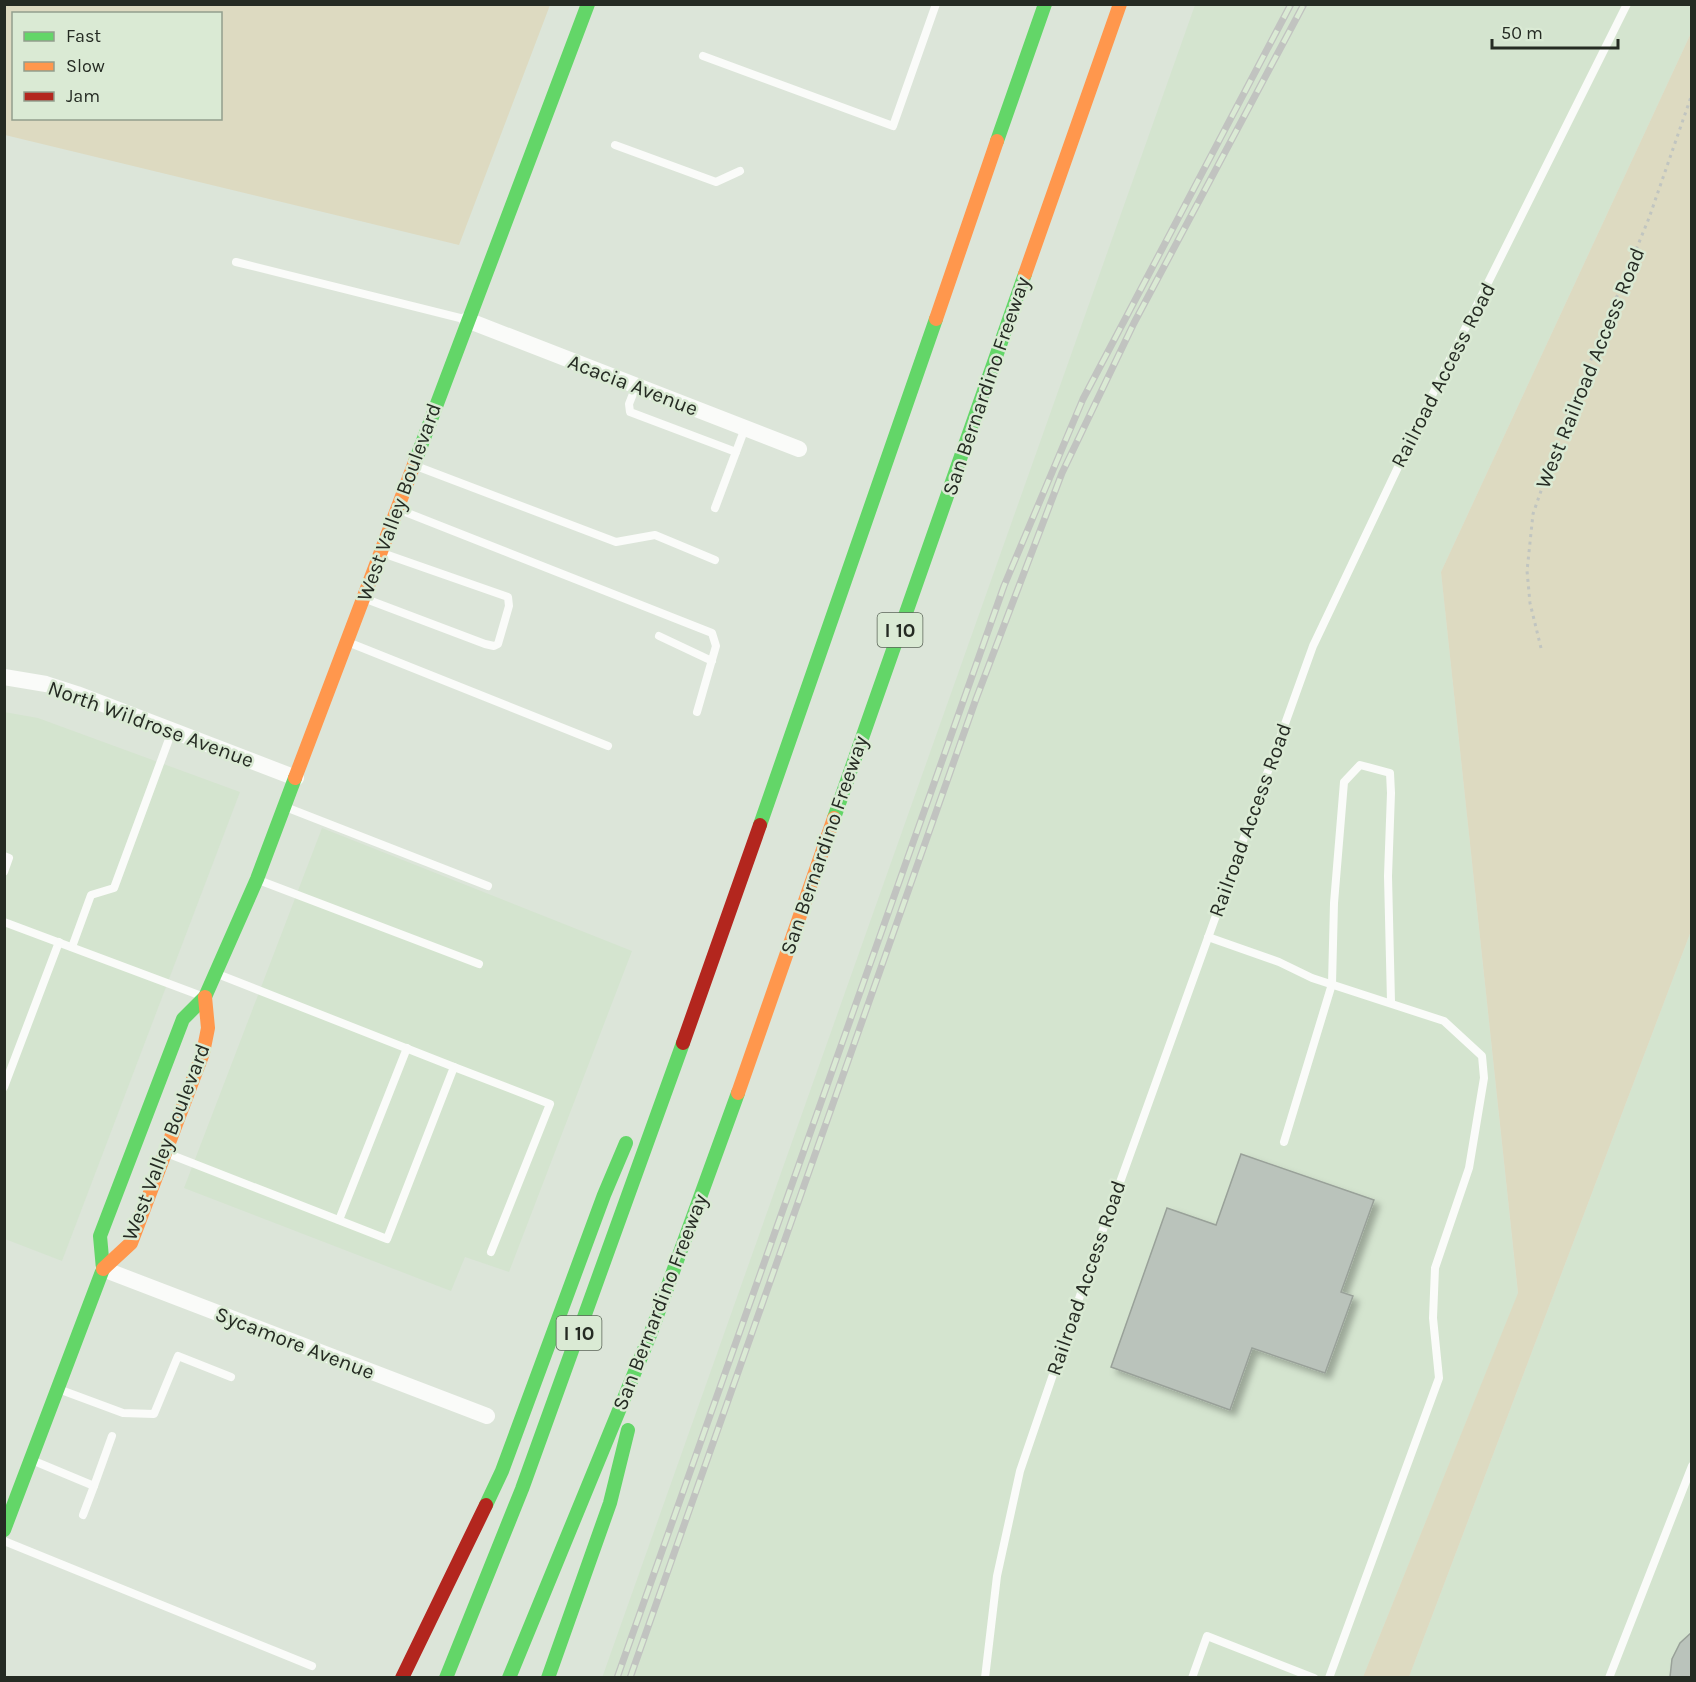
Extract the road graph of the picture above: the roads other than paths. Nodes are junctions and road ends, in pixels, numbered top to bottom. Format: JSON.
{"nodes":[{"id":1,"x":588,"y":4,"type":"edge"},
{"id":2,"x":936,"y":4,"type":"edge"},
{"id":3,"x":1045,"y":4,"type":"edge"},
{"id":4,"x":1120,"y":4,"type":"edge"},
{"id":5,"x":1628,"y":4,"type":"edge"},
{"id":6,"x":703,"y":56,"type":"dead end"},
{"id":7,"x":615,"y":145,"type":"dead end"},
{"id":8,"x":740,"y":171,"type":"dead end"},
{"id":9,"x":236,"y":262,"type":"dead end"},
{"id":10,"x":467,"y":320,"type":"junction"},
{"id":11,"x":636,"y":386,"type":"junction"},
{"id":12,"x":745,"y":428,"type":"junction"},
{"id":13,"x":799,"y":449,"type":"dead end"},
{"id":14,"x":736,"y":452,"type":"junction"},
{"id":15,"x":412,"y":465,"type":"junction"},
{"id":16,"x":715,"y":508,"type":"dead end"},
{"id":17,"x":396,"y":509,"type":"junction"},
{"id":18,"x":380,"y":552,"type":"junction"},
{"id":19,"x":715,"y":560,"type":"dead end"},
{"id":20,"x":363,"y":598,"type":"junction"},
{"id":21,"x":659,"y":636,"type":"dead end"},
{"id":22,"x":347,"y":641,"type":"junction"},
{"id":23,"x":712,"y":661,"type":"junction"},
{"id":24,"x":4,"y":677,"type":"edge"},
{"id":25,"x":698,"y":712,"type":"dead end"},
{"id":26,"x":172,"y":730,"type":"junction"},
{"id":27,"x":608,"y":746,"type":"dead end"},
{"id":28,"x":296,"y":778,"type":"junction"},
{"id":29,"x":285,"y":807,"type":"junction"},
{"id":30,"x":4,"y":856,"type":"edge"},
{"id":31,"x":4,"y":872,"type":"edge"},
{"id":32,"x":257,"y":879,"type":"junction"},
{"id":33,"x":488,"y":886,"type":"dead end"},
{"id":34,"x":4,"y":922,"type":"edge"},
{"id":35,"x":1208,"y":937,"type":"junction"},
{"id":36,"x":59,"y":942,"type":"junction"},
{"id":37,"x":72,"y":947,"type":"junction"},
{"id":38,"x":480,"y":964,"type":"dead end"},
{"id":39,"x":215,"y":974,"type":"junction"},
{"id":40,"x":1332,"y":984,"type":"junction"},
{"id":41,"x":704,"y":986,"type":"junction"},
{"id":42,"x":205,"y":997,"type":"junction"},
{"id":43,"x":1391,"y":1002,"type":"junction"},
{"id":44,"x":407,"y":1048,"type":"junction"},
{"id":45,"x":454,"y":1067,"type":"junction"},
{"id":46,"x":4,"y":1087,"type":"edge"},
{"id":47,"x":650,"y":1090,"type":"dead end"},
{"id":48,"x":631,"y":1132,"type":"dead end"},
{"id":49,"x":1284,"y":1142,"type":"dead end"},
{"id":50,"x":165,"y":1152,"type":"junction"},
{"id":51,"x":339,"y":1220,"type":"junction"},
{"id":52,"x":491,"y":1252,"type":"dead end"},
{"id":53,"x":103,"y":1269,"type":"junction"},
{"id":54,"x":650,"y":1335,"type":"junction"},
{"id":55,"x":231,"y":1377,"type":"dead end"},
{"id":56,"x":58,"y":1389,"type":"junction"},
{"id":57,"x":487,"y":1416,"type":"dead end"},
{"id":58,"x":112,"y":1436,"type":"dead end"},
{"id":59,"x":31,"y":1460,"type":"junction"},
{"id":60,"x":1692,"y":1466,"type":"edge"},
{"id":61,"x":94,"y":1486,"type":"junction"},
{"id":62,"x":83,"y":1515,"type":"dead end"},
{"id":63,"x":4,"y":1530,"type":"edge"},
{"id":64,"x":4,"y":1540,"type":"edge"},
{"id":65,"x":312,"y":1665,"type":"dead end"},
{"id":66,"x":402,"y":1677,"type":"edge"},
{"id":67,"x":446,"y":1677,"type":"edge"},
{"id":68,"x":509,"y":1677,"type":"edge"},
{"id":69,"x":548,"y":1677,"type":"edge"},
{"id":70,"x":985,"y":1677,"type":"edge"},
{"id":71,"x":1192,"y":1677,"type":"edge"},
{"id":72,"x":1314,"y":1677,"type":"edge"},
{"id":73,"x":1329,"y":1677,"type":"edge"},
{"id":74,"x":1609,"y":1677,"type":"edge"}],
"edges":[{"from":1,"to":10,"type":"main road","name":"West Valley Boulevard"},
{"from":2,"to":6,"type":"lane"},
{"from":3,"to":41,"type":"main road","number":"I 10"},
{"from":4,"to":54,"type":"main road","name":"San Bernardino Freeway","number":"I 10"},
{"from":5,"to":35,"type":"lane","name":"Railroad Access Road"},
{"from":7,"to":8,"type":"lane"},
{"from":9,"to":10,"type":"lane"},
{"from":10,"to":11,"type":"street","name":"Acacia Avenue"},
{"from":10,"to":15,"type":"main road","name":"West Valley Boulevard"},
{"from":11,"to":12,"type":"street","name":"Acacia Avenue"},
{"from":11,"to":14,"type":"lane"},
{"from":12,"to":13,"type":"street","name":"Acacia Avenue"},
{"from":12,"to":14,"type":"lane"},
{"from":14,"to":16,"type":"lane"},
{"from":15,"to":17,"type":"main road","name":"West Valley Boulevard"},
{"from":15,"to":19,"type":"lane"},
{"from":17,"to":18,"type":"main road","name":"West Valley Boulevard"},
{"from":17,"to":23,"type":"lane"},
{"from":18,"to":20,"type":"main road","name":"West Valley Boulevard"},
{"from":18,"to":20,"type":"lane"},
{"from":20,"to":22,"type":"main road","name":"West Valley Boulevard"},
{"from":21,"to":23,"type":"lane"},
{"from":22,"to":27,"type":"lane"},
{"from":22,"to":28,"type":"main road","name":"West Valley Boulevard"},
{"from":23,"to":25,"type":"lane"},
{"from":24,"to":26,"type":"street","name":"North Wildrose Avenue"},
{"from":26,"to":28,"type":"street","name":"North Wildrose Avenue"},
{"from":26,"to":37,"type":"lane"},
{"from":28,"to":29,"type":"main road","name":"West Valley Boulevard"},
{"from":29,"to":32,"type":"main road","name":"West Valley Boulevard"},
{"from":29,"to":33,"type":"lane"},
{"from":30,"to":31,"type":"lane"},
{"from":32,"to":38,"type":"lane"},
{"from":32,"to":39,"type":"main road","name":"West Valley Boulevard"},
{"from":34,"to":36,"type":"lane"},
{"from":35,"to":40,"type":"lane"},
{"from":35,"to":70,"type":"lane","name":"Railroad Access Road"},
{"from":36,"to":37,"type":"lane"},
{"from":36,"to":46,"type":"lane"},
{"from":37,"to":42,"type":"lane"},
{"from":39,"to":42,"type":"main road","name":"West Valley Boulevard"},
{"from":39,"to":44,"type":"lane"},
{"from":40,"to":43,"type":"lane"},
{"from":40,"to":43,"type":"lane"},
{"from":40,"to":49,"type":"lane"},
{"from":41,"to":47,"type":"main road"},
{"from":41,"to":67,"type":"main road","number":"I 10"},
{"from":42,"to":50,"type":"main road","name":"West Valley Boulevard"},
{"from":42,"to":53,"type":"main road","name":"West Valley Boulevard"},
{"from":43,"to":73,"type":"lane"},
{"from":44,"to":45,"type":"lane"},
{"from":44,"to":51,"type":"lane"},
{"from":45,"to":51,"type":"lane"},
{"from":45,"to":52,"type":"lane"},
{"from":48,"to":66,"type":"main road"},
{"from":50,"to":51,"type":"lane"},
{"from":50,"to":53,"type":"main road","name":"West Valley Boulevard"},
{"from":53,"to":56,"type":"main road"},
{"from":53,"to":57,"type":"street","name":"Sycamore Avenue"},
{"from":54,"to":68,"type":"main road","name":"San Bernardino Freeway","number":"I 10"},
{"from":54,"to":69,"type":"main road"},
{"from":55,"to":56,"type":"lane"},
{"from":56,"to":59,"type":"main road"},
{"from":58,"to":61,"type":"lane"},
{"from":59,"to":61,"type":"lane"},
{"from":59,"to":63,"type":"main road"},
{"from":60,"to":74,"type":"lane"},
{"from":61,"to":62,"type":"lane"},
{"from":64,"to":65,"type":"lane"},
{"from":71,"to":72,"type":"lane"}]}
